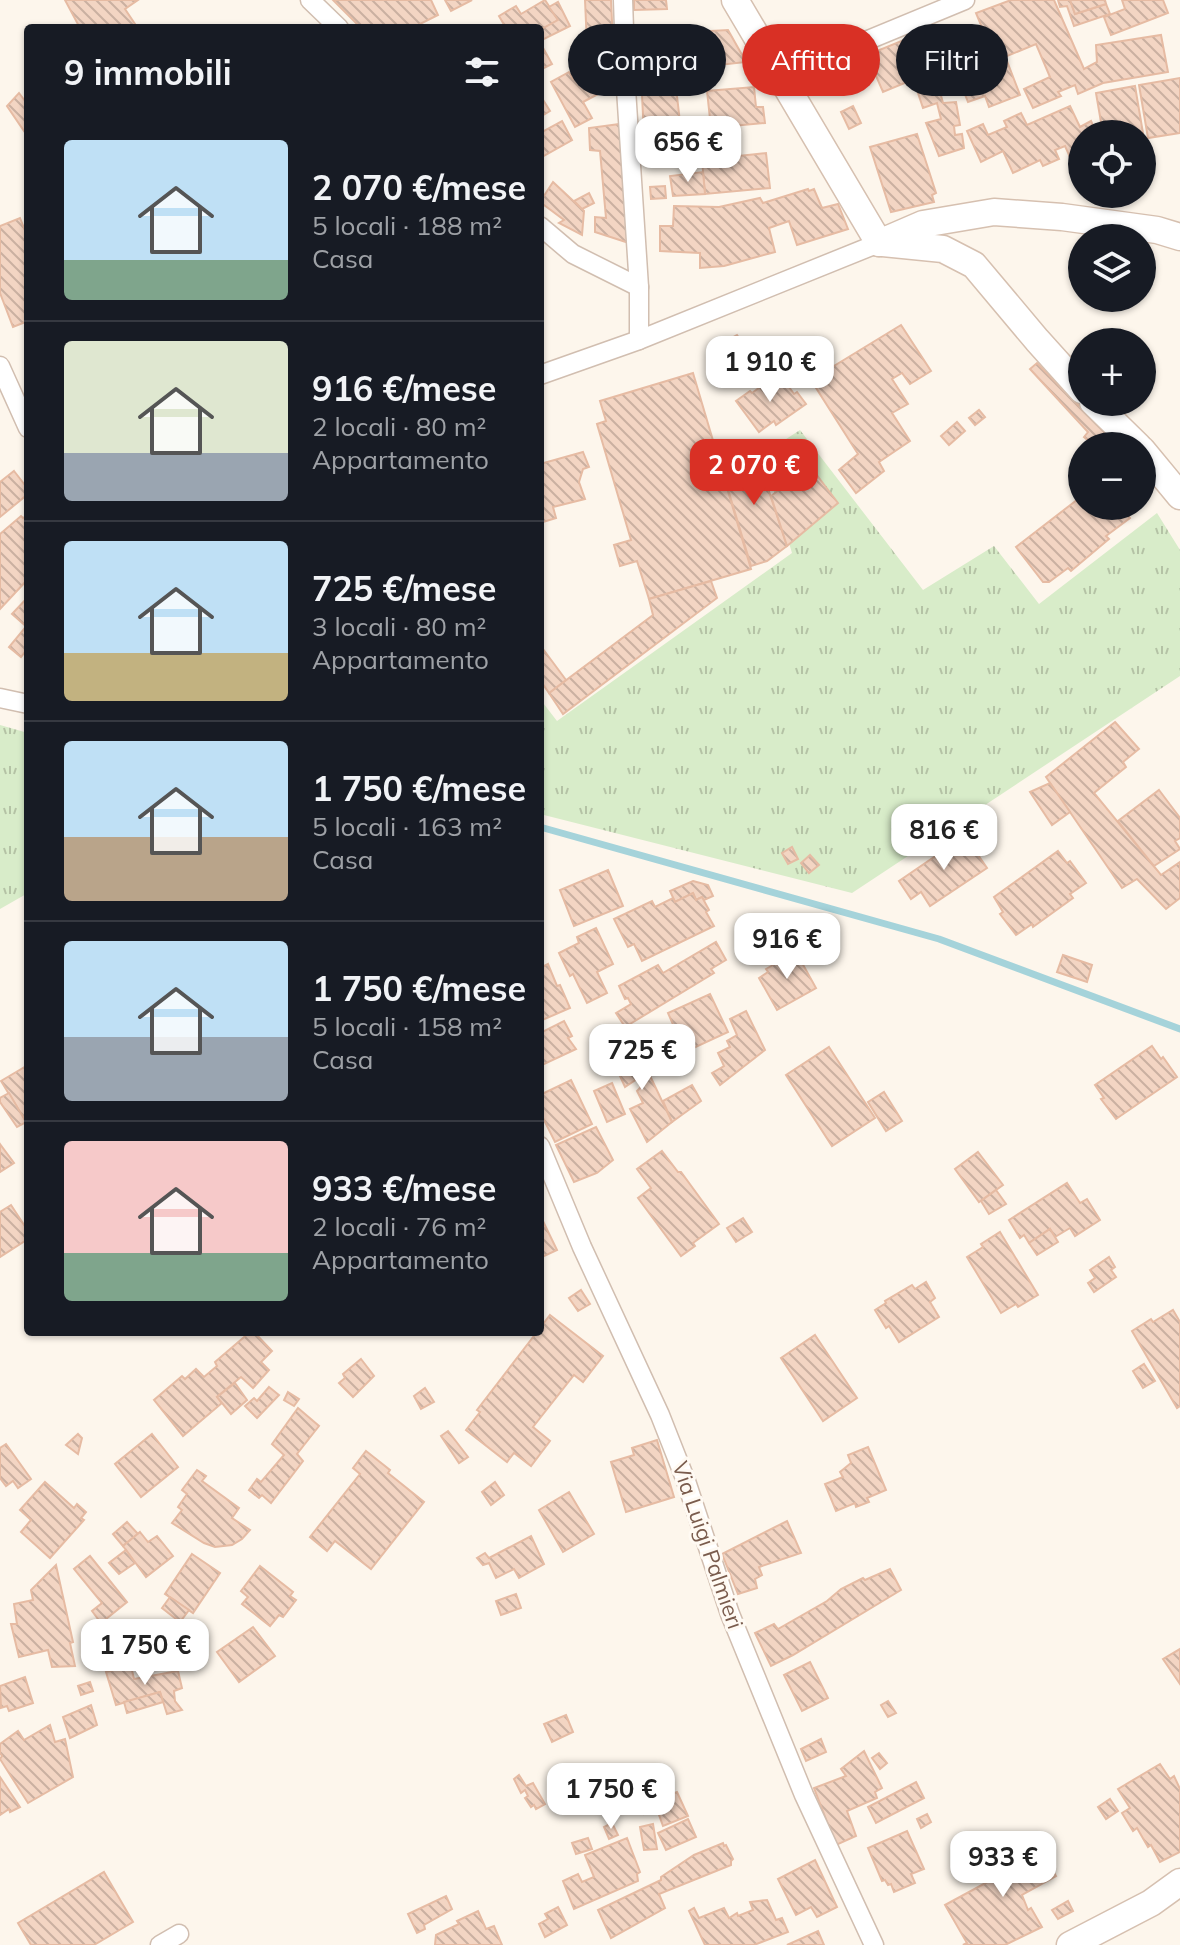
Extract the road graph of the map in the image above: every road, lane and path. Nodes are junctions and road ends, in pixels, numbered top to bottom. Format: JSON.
{"nodes":[{"id":1,"x":310,"y":0,"type":"edge"},
{"id":2,"x":623,"y":0,"type":"edge"},
{"id":3,"x":735,"y":0,"type":"edge"},
{"id":4,"x":965,"y":0,"type":"edge"},
{"id":5,"x":335,"y":24,"type":"edge"},
{"id":6,"x":750,"y":24,"type":"edge"},
{"id":7,"x":880,"y":35,"type":"edge"},
{"id":8,"x":793,"y":96,"type":"edge"},
{"id":9,"x":544,"y":229,"type":"edge"},
{"id":10,"x":1180,"y":237,"type":"edge"},
{"id":11,"x":879,"y":243,"type":"junction"},
{"id":12,"x":639,"y":287,"type":"junction"},
{"id":13,"x":639,"y":340,"type":"junction"},
{"id":14,"x":0,"y":366,"type":"edge"},
{"id":15,"x":544,"y":374,"type":"edge"},
{"id":16,"x":1068,"y":374,"type":"edge"},
{"id":17,"x":1107,"y":416,"type":"edge"},
{"id":18,"x":24,"y":419,"type":"edge"},
{"id":19,"x":1124,"y":432,"type":"edge"},
{"id":20,"x":1156,"y":467,"type":"edge"},
{"id":21,"x":1180,"y":496,"type":"edge"},
{"id":22,"x":0,"y":698,"type":"edge"},
{"id":23,"x":24,"y":703,"type":"edge"},
{"id":24,"x":544,"y":1156,"type":"edge"},
{"id":25,"x":1180,"y":1882,"type":"edge"},
{"id":26,"x":179,"y":1934,"type":"dead end"},
{"id":27,"x":160,"y":1945,"type":"edge"},
{"id":28,"x":874,"y":1945,"type":"edge"},
{"id":29,"x":1070,"y":1945,"type":"edge"}],
"edges":[{"from":1,"to":5,"type":"street"},
{"from":2,"to":12,"type":"street"},
{"from":3,"to":6,"type":"street"},
{"from":4,"to":7,"type":"street"},
{"from":8,"to":11,"type":"street"},
{"from":9,"to":12,"type":"street"},
{"from":10,"to":11,"type":"street"},
{"from":11,"to":13,"type":"street"},
{"from":11,"to":16,"type":"street"},
{"from":12,"to":13,"type":"street"},
{"from":13,"to":15,"type":"street"},
{"from":14,"to":18,"type":"street"},
{"from":17,"to":19,"type":"street"},
{"from":20,"to":21,"type":"street"},
{"from":22,"to":23,"type":"street"},
{"from":24,"to":28,"type":"street","name":"Via Luigi Palmieri"},
{"from":25,"to":29,"type":"street"},
{"from":26,"to":27,"type":"street"}]}
